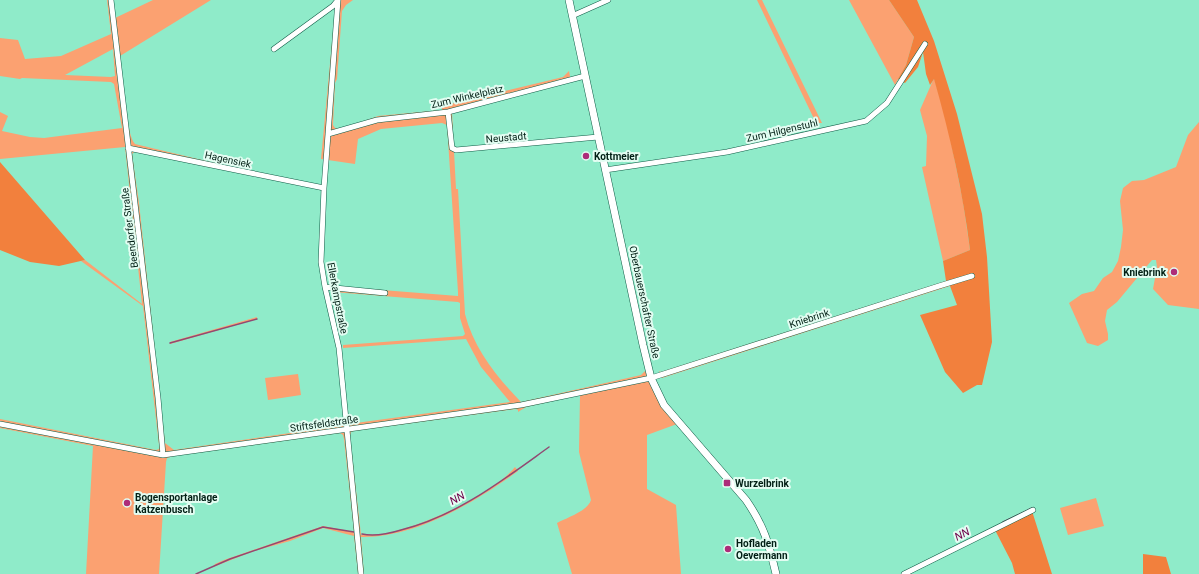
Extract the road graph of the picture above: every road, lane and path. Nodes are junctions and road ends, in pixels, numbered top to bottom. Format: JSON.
{"nodes":[{"id":1,"x":111,"y":0,"type":"edge"},
{"id":2,"x":338,"y":0,"type":"edge"},
{"id":3,"x":569,"y":0,"type":"edge"},
{"id":4,"x":608,"y":0,"type":"edge"},
{"id":5,"x":572,"y":16,"type":"junction"},
{"id":6,"x":925,"y":44,"type":"dead end"},
{"id":7,"x":274,"y":49,"type":"dead end"},
{"id":8,"x":585,"y":76,"type":"junction"},
{"id":9,"x":448,"y":112,"type":"junction"},
{"id":10,"x":328,"y":134,"type":"junction"},
{"id":11,"x":598,"y":137,"type":"junction"},
{"id":12,"x":128,"y":148,"type":"junction"},
{"id":13,"x":605,"y":170,"type":"junction"},
{"id":14,"x":324,"y":188,"type":"junction"},
{"id":15,"x":972,"y":276,"type":"dead end"},
{"id":16,"x":325,"y":287,"type":"junction"},
{"id":17,"x":385,"y":293,"type":"dead end"},
{"id":18,"x":652,"y":378,"type":"junction"},
{"id":19,"x":0,"y":424,"type":"edge"},
{"id":20,"x":347,"y":429,"type":"junction"},
{"id":21,"x":163,"y":455,"type":"junction"},
{"id":22,"x":1033,"y":510,"type":"dead end"},
{"id":23,"x":361,"y":574,"type":"edge"},
{"id":24,"x":776,"y":574,"type":"edge"},
{"id":25,"x":904,"y":574,"type":"edge"}],
"edges":[{"from":1,"to":12,"type":"street","name":"Beendorfer Straße"},
{"from":2,"to":7,"type":"street","name":"Ellerkampstraße"},
{"from":2,"to":10,"type":"street","name":"Ellerkampstraße"},
{"from":3,"to":5,"type":"main road","name":"Oberbauerschafter Straße"},
{"from":4,"to":5,"type":"street"},
{"from":5,"to":8,"type":"main road","name":"Oberbauerschafter Straße"},
{"from":6,"to":13,"type":"street","name":"Zum Hilgenstuhl"},
{"from":8,"to":9,"type":"street","name":"Zum Winkelplatz"},
{"from":8,"to":11,"type":"main road","name":"Oberbauerschafter Straße"},
{"from":9,"to":10,"type":"street","name":"Zum Winkelplatz"},
{"from":9,"to":11,"type":"street","name":"Neustadt"},
{"from":10,"to":14,"type":"street","name":"Ellerkampstraße"},
{"from":11,"to":13,"type":"main road","name":"Oberbauerschafter Straße"},
{"from":12,"to":14,"type":"street","name":"Hagensiek"},
{"from":12,"to":21,"type":"street","name":"Beendorfer Straße"},
{"from":13,"to":18,"type":"main road","name":"Oberbauerschafter Straße"},
{"from":14,"to":16,"type":"street","name":"Ellerkampstraße"},
{"from":15,"to":18,"type":"street","name":"Kniebrink"},
{"from":16,"to":17,"type":"street"},
{"from":16,"to":20,"type":"street","name":"Ellerkampstraße"},
{"from":18,"to":20,"type":"street","name":"Stiftsfeldstraße"},
{"from":18,"to":24,"type":"main road","name":"Oberbauerschafter Straße"},
{"from":19,"to":21,"type":"street","name":"Stiftsfeldstraße"},
{"from":20,"to":21,"type":"street","name":"Stiftsfeldstraße"},
{"from":20,"to":23,"type":"street","name":"Ellerkampstraße"},
{"from":22,"to":25,"type":"street"}]}
